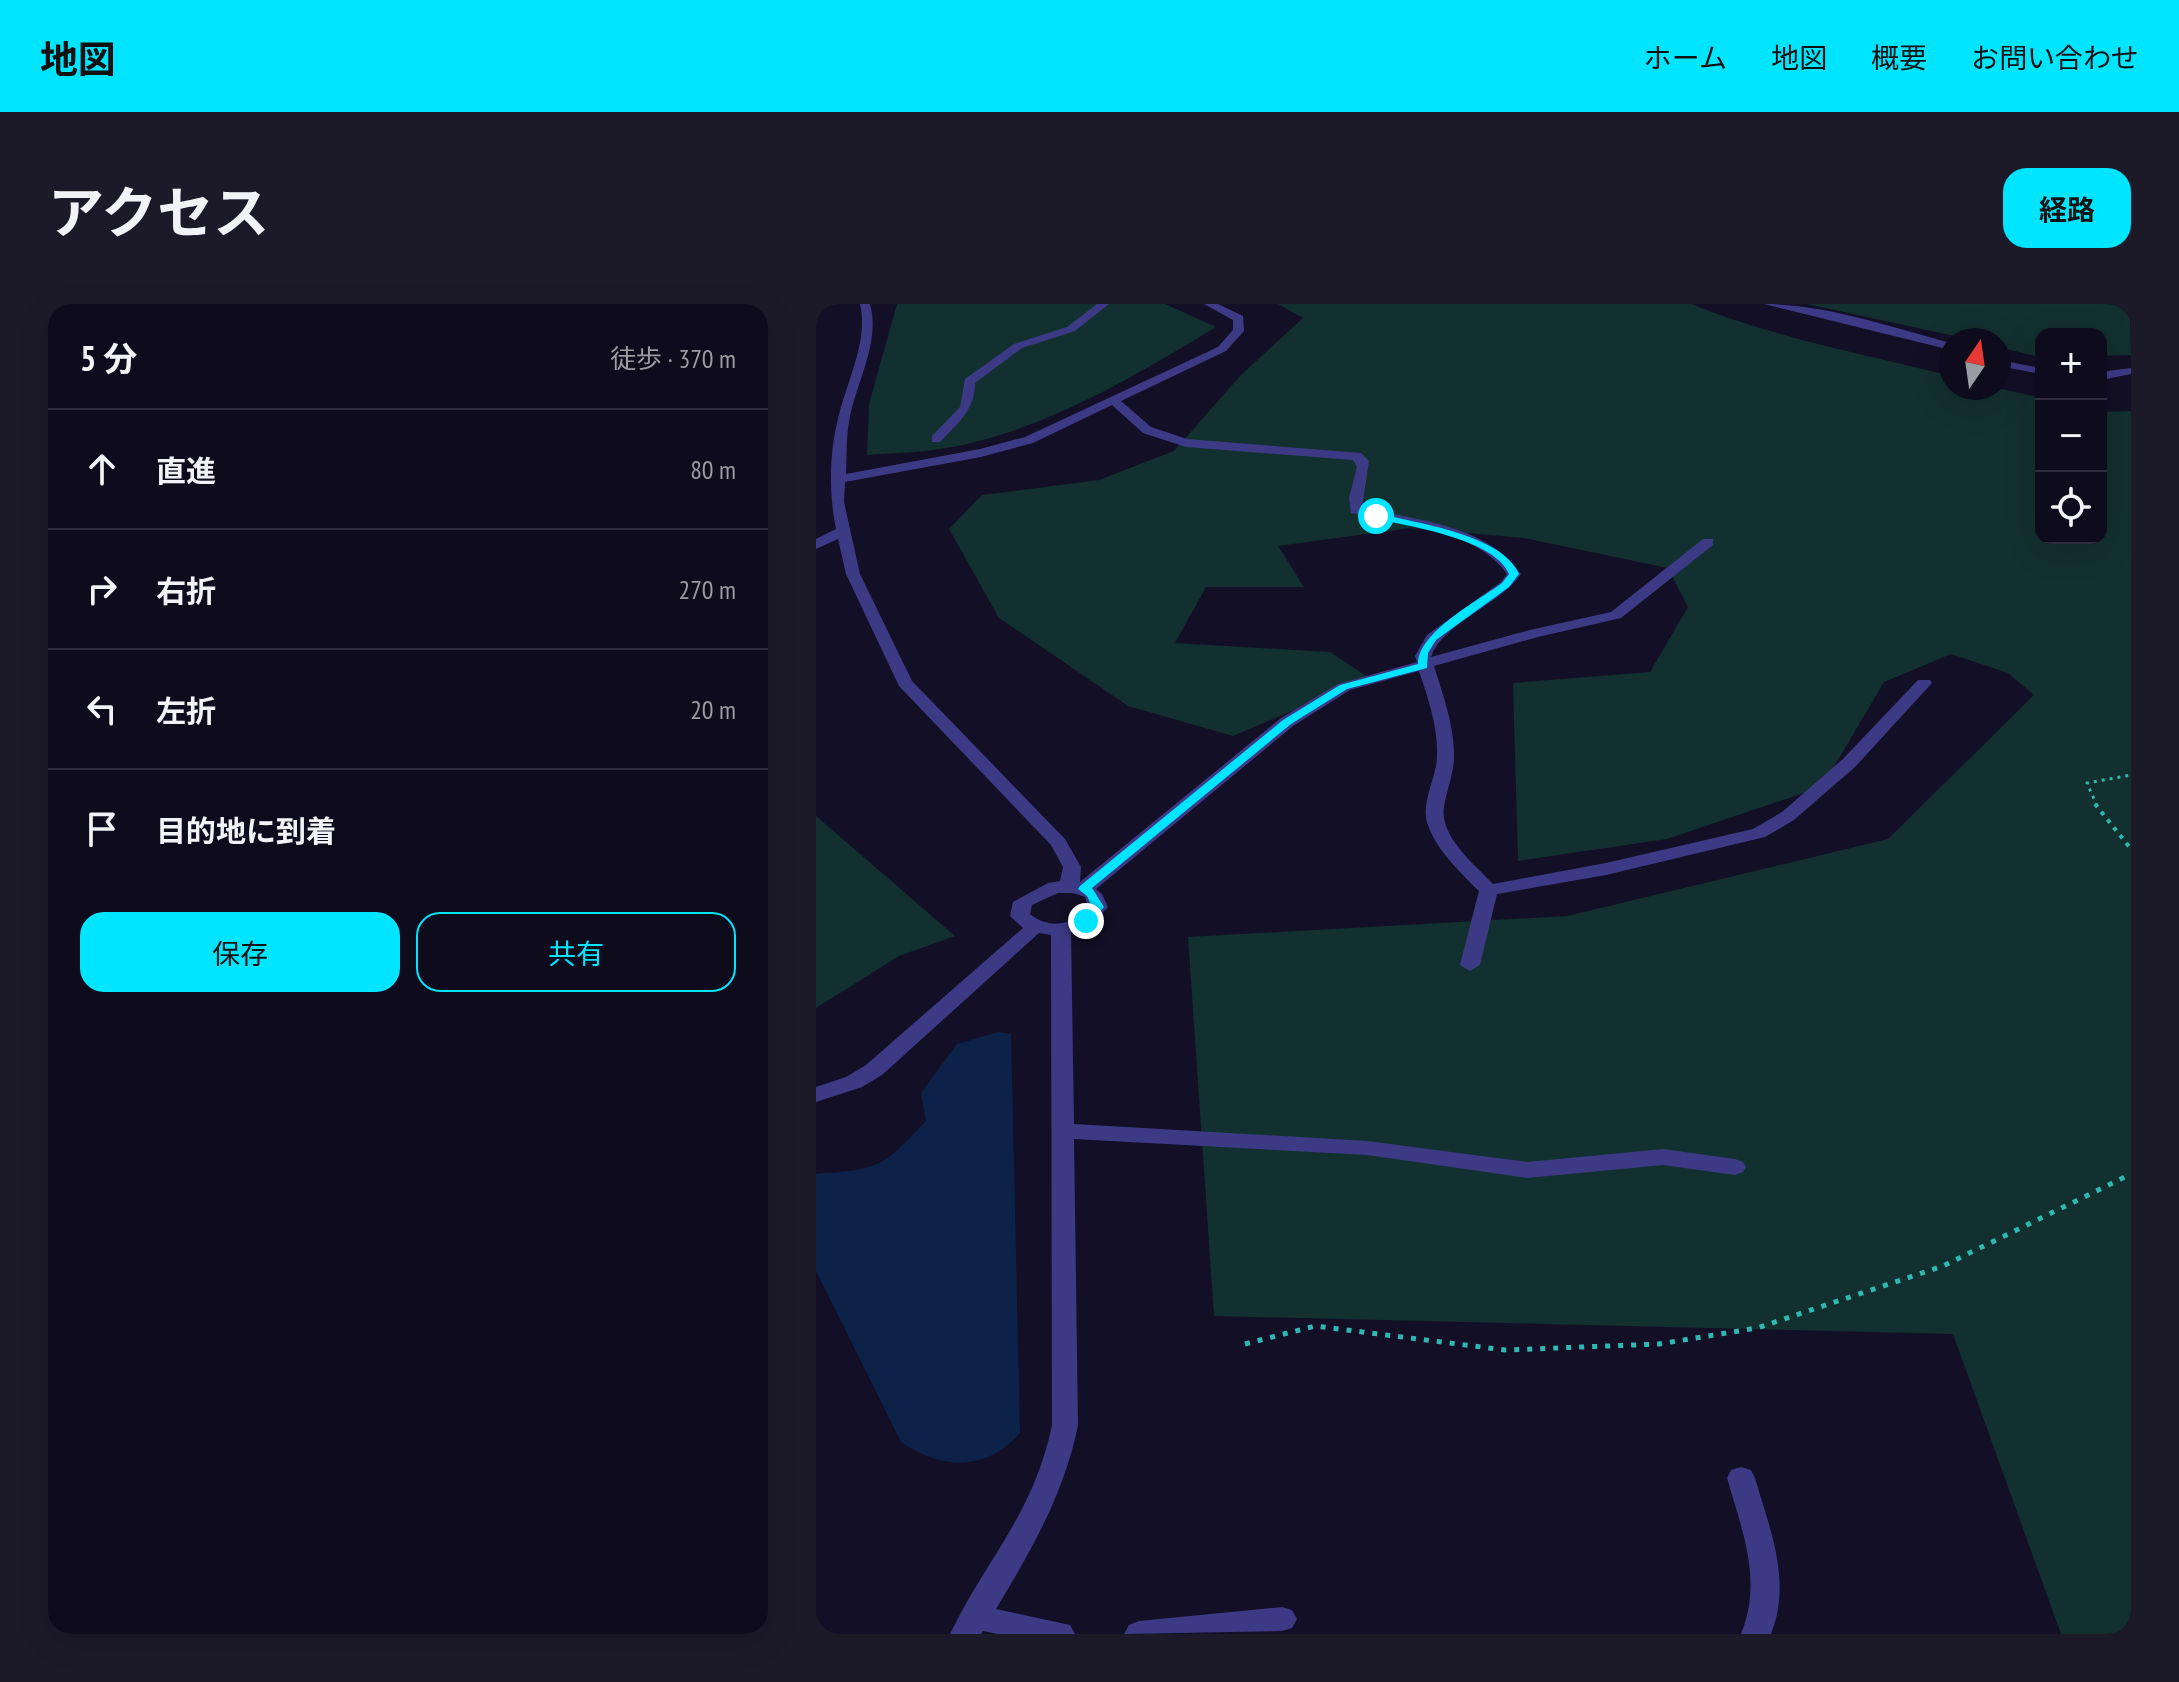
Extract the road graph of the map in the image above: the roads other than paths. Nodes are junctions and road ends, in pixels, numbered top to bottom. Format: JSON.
{"nodes":[{"id":1,"x":865,"y":304,"type":"edge"},
{"id":2,"x":1104,"y":304,"type":"edge"},
{"id":3,"x":1209,"y":304,"type":"edge"},
{"id":4,"x":1769,"y":304,"type":"edge"},
{"id":5,"x":1939,"y":344,"type":"edge"},
{"id":6,"x":2011,"y":365,"type":"edge"},
{"id":7,"x":2035,"y":370,"type":"edge"},
{"id":8,"x":2131,"y":371,"type":"edge"},
{"id":9,"x":2107,"y":375,"type":"edge"},
{"id":10,"x":1114,"y":401,"type":"junction"},
{"id":11,"x":936,"y":439,"type":"dead end"},
{"id":12,"x":838,"y":479,"type":"junction"},
{"id":13,"x":841,"y":532,"type":"junction"},
{"id":14,"x":1708,"y":542,"type":"dead end"},
{"id":15,"x":816,"y":545,"type":"edge"},
{"id":16,"x":1423,"y":665,"type":"junction"},
{"id":17,"x":1924,"y":683,"type":"dead end"},
{"id":18,"x":1076,"y":888,"type":"junction"},
{"id":19,"x":1489,"y":890,"type":"junction"},
{"id":20,"x":1035,"y":927,"type":"junction"},
{"id":21,"x":1061,"y":929,"type":"junction"},
{"id":22,"x":1470,"y":965,"type":"dead end"},
{"id":23,"x":816,"y":1095,"type":"edge"},
{"id":24,"x":1063,"y":1131,"type":"junction"},
{"id":25,"x":1735,"y":1167,"type":"dead end"},
{"id":26,"x":1741,"y":1478,"type":"dead end"},
{"id":27,"x":1282,"y":1619,"type":"dead end"},
{"id":28,"x":970,"y":1626,"type":"edge"},
{"id":29,"x":1060,"y":1634,"type":"edge"},
{"id":30,"x":1139,"y":1634,"type":"edge"},
{"id":31,"x":1756,"y":1634,"type":"edge"}],
"edges":[{"from":1,"to":12,"type":"street"},
{"from":2,"to":11,"type":"street"},
{"from":3,"to":10,"type":"street"},
{"from":4,"to":5,"type":"street"},
{"from":6,"to":7,"type":"street"},
{"from":8,"to":9,"type":"street"},
{"from":10,"to":12,"type":"street"},
{"from":10,"to":16,"type":"street"},
{"from":12,"to":13,"type":"street"},
{"from":13,"to":15,"type":"street"},
{"from":13,"to":18,"type":"street"},
{"from":14,"to":16,"type":"street"},
{"from":16,"to":18,"type":"street"},
{"from":16,"to":19,"type":"street"},
{"from":17,"to":19,"type":"street"},
{"from":18,"to":20,"type":"street"},
{"from":18,"to":21,"type":"street"},
{"from":19,"to":22,"type":"street"},
{"from":20,"to":21,"type":"street"},
{"from":20,"to":23,"type":"street"},
{"from":21,"to":24,"type":"street"},
{"from":24,"to":25,"type":"street"},
{"from":24,"to":28,"type":"street"},
{"from":26,"to":31,"type":"street"},
{"from":27,"to":30,"type":"street"},
{"from":28,"to":29,"type":"street"}]}
